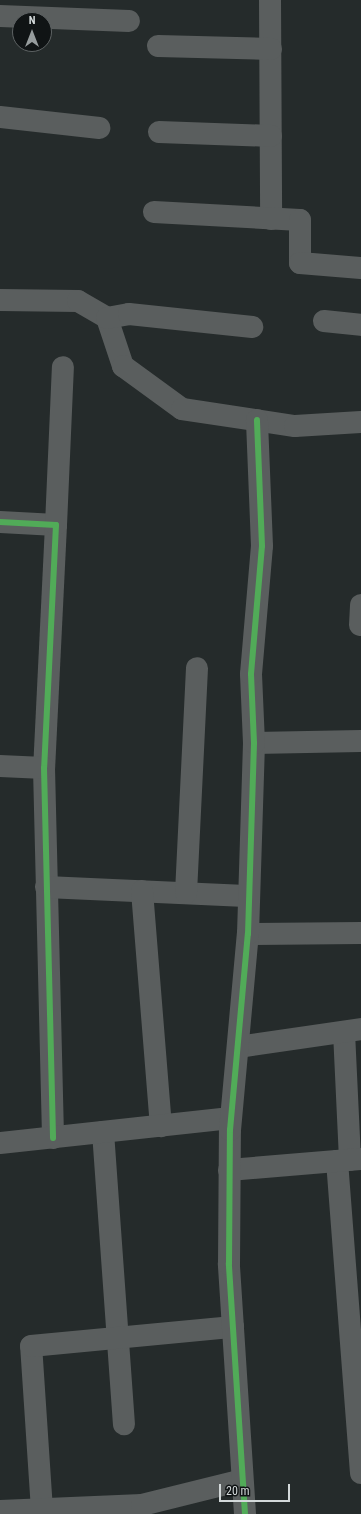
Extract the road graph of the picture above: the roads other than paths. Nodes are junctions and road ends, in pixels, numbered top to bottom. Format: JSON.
{"nodes":[{"id":1,"x":270,"y":0,"type":"edge"},
{"id":2,"x":11,"y":11,"type":"edge"},
{"id":3,"x":129,"y":21,"type":"dead end"},
{"id":4,"x":158,"y":46,"type":"dead end"},
{"id":5,"x":270,"y":49,"type":"junction"},
{"id":6,"x":0,"y":117,"type":"edge"},
{"id":7,"x":99,"y":128,"type":"dead end"},
{"id":8,"x":159,"y":132,"type":"dead end"},
{"id":9,"x":271,"y":136,"type":"junction"},
{"id":10,"x":154,"y":212,"type":"dead end"},
{"id":11,"x":271,"y":219,"type":"junction"},
{"id":12,"x":361,"y":268,"type":"edge"},
{"id":13,"x":0,"y":300,"type":"edge"},
{"id":14,"x":107,"y":318,"type":"junction"},
{"id":15,"x":324,"y":321,"type":"dead end"},
{"id":16,"x":361,"y":325,"type":"edge"},
{"id":17,"x":252,"y":327,"type":"dead end"},
{"id":18,"x":62,"y":367,"type":"dead end"},
{"id":19,"x":257,"y":420,"type":"junction"},
{"id":20,"x":361,"y":422,"type":"edge"},
{"id":21,"x":0,"y":522,"type":"edge"},
{"id":22,"x":56,"y":525,"type":"junction"},
{"id":23,"x":197,"y":668,"type":"dead end"},
{"id":24,"x":361,"y":741,"type":"edge"},
{"id":25,"x":254,"y":743,"type":"junction"},
{"id":26,"x":0,"y":766,"type":"edge"},
{"id":27,"x":44,"y":768,"type":"junction"},
{"id":28,"x":46,"y":887,"type":"junction"},
{"id":29,"x":142,"y":891,"type":"junction"},
{"id":30,"x":186,"y":893,"type":"junction"},
{"id":31,"x":246,"y":896,"type":"junction"},
{"id":32,"x":361,"y":933,"type":"edge"},
{"id":33,"x":248,"y":934,"type":"junction"},
{"id":34,"x":353,"y":1031,"type":"edge"},
{"id":35,"x":238,"y":1047,"type":"junction"},
{"id":36,"x":231,"y":1118,"type":"junction"},
{"id":37,"x":160,"y":1126,"type":"junction"},
{"id":38,"x":103,"y":1132,"type":"junction"},
{"id":39,"x":53,"y":1138,"type":"junction"},
{"id":40,"x":0,"y":1143,"type":"edge"},
{"id":41,"x":349,"y":1160,"type":"edge"},
{"id":42,"x":229,"y":1170,"type":"junction"},
{"id":43,"x":233,"y":1327,"type":"junction"},
{"id":44,"x":118,"y":1338,"type":"junction"},
{"id":45,"x":124,"y":1424,"type":"dead end"},
{"id":46,"x":361,"y":1473,"type":"edge"},
{"id":47,"x":242,"y":1480,"type":"junction"},
{"id":48,"x":42,"y":1510,"type":"junction"},
{"id":49,"x":0,"y":1511,"type":"edge"},
{"id":50,"x":245,"y":1514,"type":"edge"}],
"edges":[{"from":1,"to":5,"type":"street"},
{"from":2,"to":3,"type":"street"},
{"from":4,"to":5,"type":"street"},
{"from":5,"to":9,"type":"street"},
{"from":6,"to":7,"type":"street"},
{"from":8,"to":9,"type":"street"},
{"from":9,"to":11,"type":"street"},
{"from":10,"to":11,"type":"street"},
{"from":11,"to":12,"type":"street"},
{"from":13,"to":14,"type":"street"},
{"from":14,"to":17,"type":"street"},
{"from":14,"to":19,"type":"street"},
{"from":15,"to":16,"type":"street"},
{"from":18,"to":22,"type":"street"},
{"from":19,"to":20,"type":"street"},
{"from":19,"to":25,"type":"street"},
{"from":21,"to":22,"type":"street"},
{"from":22,"to":27,"type":"street"},
{"from":23,"to":30,"type":"street"},
{"from":24,"to":25,"type":"street"},
{"from":25,"to":31,"type":"street"},
{"from":26,"to":27,"type":"street"},
{"from":27,"to":28,"type":"street"},
{"from":28,"to":29,"type":"street"},
{"from":28,"to":39,"type":"street"},
{"from":29,"to":30,"type":"street"},
{"from":29,"to":37,"type":"street"},
{"from":30,"to":31,"type":"street"},
{"from":31,"to":33,"type":"street"},
{"from":32,"to":33,"type":"street"},
{"from":33,"to":35,"type":"street"},
{"from":34,"to":35,"type":"street"},
{"from":34,"to":41,"type":"street"},
{"from":35,"to":36,"type":"street"},
{"from":36,"to":37,"type":"street"},
{"from":36,"to":42,"type":"street"},
{"from":37,"to":38,"type":"street"},
{"from":38,"to":39,"type":"street"},
{"from":38,"to":44,"type":"street"},
{"from":39,"to":40,"type":"street"},
{"from":41,"to":42,"type":"street"},
{"from":41,"to":46,"type":"street"},
{"from":42,"to":43,"type":"street"},
{"from":43,"to":44,"type":"street"},
{"from":43,"to":47,"type":"street"},
{"from":44,"to":45,"type":"street"},
{"from":44,"to":48,"type":"street"},
{"from":47,"to":48,"type":"street"},
{"from":47,"to":50,"type":"street"},
{"from":48,"to":49,"type":"street"}]}
